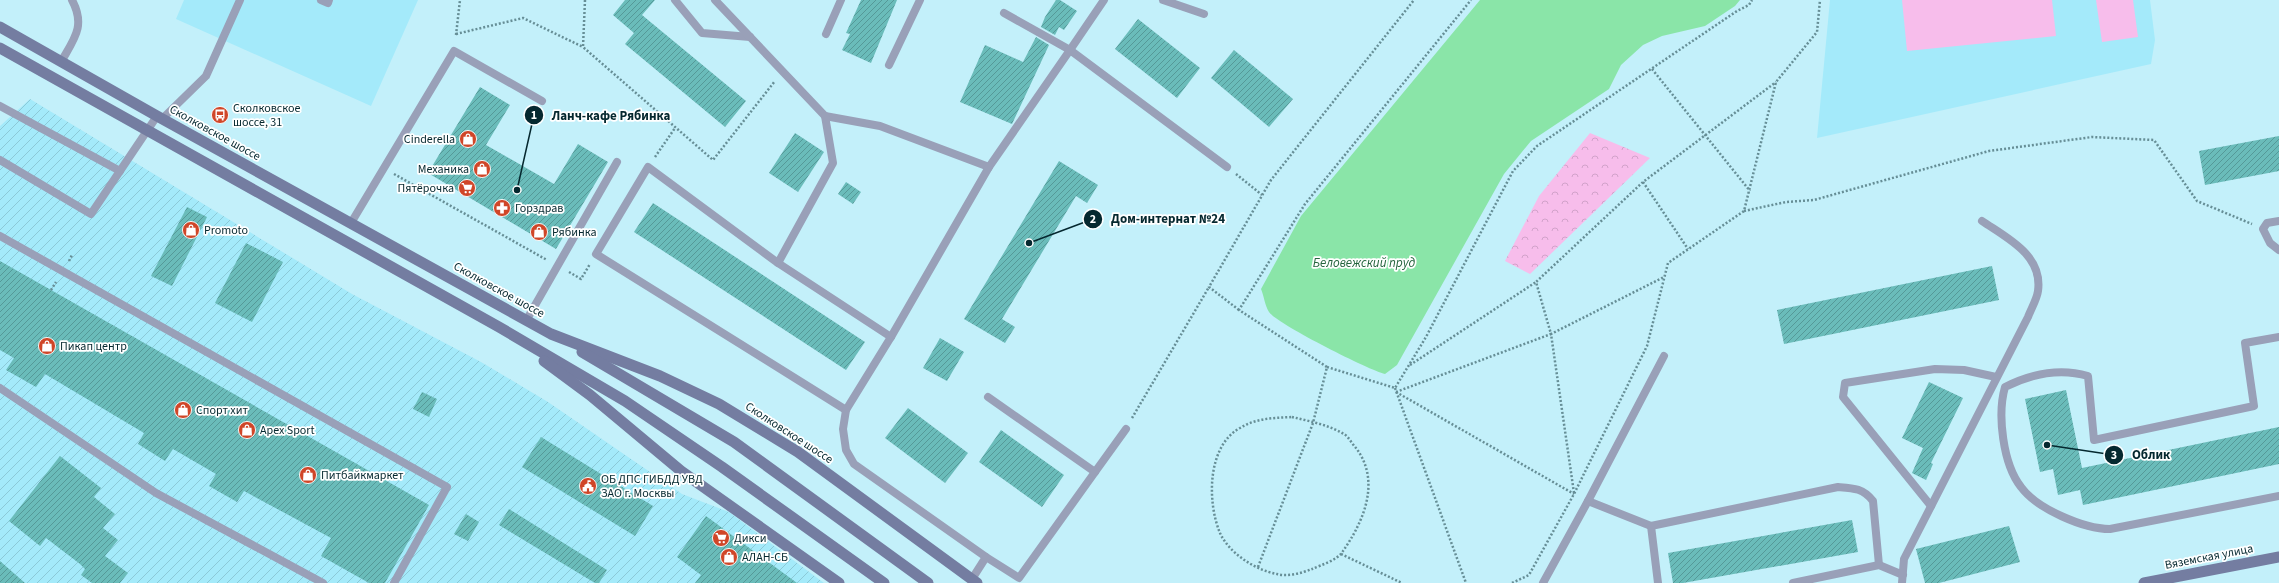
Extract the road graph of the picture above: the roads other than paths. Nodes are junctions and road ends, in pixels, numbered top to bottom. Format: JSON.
{"nodes":[{"id":1,"x":72,"y":0,"type":"edge"},
{"id":2,"x":240,"y":0,"type":"edge"},
{"id":3,"x":321,"y":0,"type":"edge"},
{"id":4,"x":329,"y":0,"type":"edge"},
{"id":5,"x":675,"y":0,"type":"edge"},
{"id":6,"x":715,"y":0,"type":"edge"},
{"id":7,"x":841,"y":0,"type":"edge"},
{"id":8,"x":920,"y":0,"type":"edge"},
{"id":9,"x":1104,"y":0,"type":"edge"},
{"id":10,"x":1163,"y":0,"type":"edge"},
{"id":11,"x":1004,"y":13,"type":"dead end"},
{"id":12,"x":1204,"y":14,"type":"dead end"},
{"id":13,"x":0,"y":27,"type":"edge"},
{"id":14,"x":826,"y":34,"type":"dead end"},
{"id":15,"x":750,"y":37,"type":"junction"},
{"id":16,"x":0,"y":48,"type":"edge"},
{"id":17,"x":1070,"y":50,"type":"junction"},
{"id":18,"x":61,"y":62,"type":"junction"},
{"id":19,"x":889,"y":65,"type":"dead end"},
{"id":20,"x":542,"y":101,"type":"dead end"},
{"id":21,"x":0,"y":106,"type":"edge"},
{"id":22,"x":825,"y":116,"type":"junction"},
{"id":23,"x":160,"y":118,"type":"junction"},
{"id":24,"x":147,"y":131,"type":"junction"},
{"id":25,"x":0,"y":160,"type":"edge"},
{"id":26,"x":618,"y":162,"type":"dead end"},
{"id":27,"x":989,"y":167,"type":"junction"},
{"id":28,"x":1227,"y":167,"type":"road end"},
{"id":29,"x":120,"y":171,"type":"junction"},
{"id":30,"x":1982,"y":221,"type":"dead end"},
{"id":31,"x":2279,"y":221,"type":"edge"},
{"id":32,"x":351,"y":223,"type":"junction"},
{"id":33,"x":0,"y":236,"type":"edge"},
{"id":34,"x":2279,"y":250,"type":"edge"},
{"id":35,"x":778,"y":263,"type":"junction"},
{"id":36,"x":526,"y":321,"type":"junction"},
{"id":37,"x":499,"y":327,"type":"junction"},
{"id":38,"x":551,"y":334,"type":"junction"},
{"id":39,"x":891,"y":337,"type":"junction"},
{"id":40,"x":2279,"y":337,"type":"edge"},
{"id":41,"x":1664,"y":356,"type":"dead end"},
{"id":42,"x":1996,"y":377,"type":"junction"},
{"id":43,"x":0,"y":388,"type":"edge"},
{"id":44,"x":988,"y":397,"type":"dead end"},
{"id":45,"x":846,"y":410,"type":"junction"},
{"id":46,"x":1126,"y":429,"type":"road end"},
{"id":47,"x":1095,"y":472,"type":"junction"},
{"id":48,"x":2279,"y":496,"type":"edge"},
{"id":49,"x":1588,"y":501,"type":"junction"},
{"id":50,"x":1931,"y":506,"type":"junction"},
{"id":51,"x":1651,"y":526,"type":"junction"},
{"id":52,"x":986,"y":557,"type":"junction"},
{"id":53,"x":2279,"y":557,"type":"edge"},
{"id":54,"x":1879,"y":565,"type":"junction"},
{"id":55,"x":1902,"y":579,"type":"edge"},
{"id":56,"x":974,"y":581,"type":"edge"},
{"id":57,"x":927,"y":582,"type":"edge"},
{"id":58,"x":323,"y":583,"type":"edge"},
{"id":59,"x":394,"y":583,"type":"edge"},
{"id":60,"x":839,"y":583,"type":"edge"},
{"id":61,"x":884,"y":583,"type":"edge"},
{"id":62,"x":1542,"y":583,"type":"edge"},
{"id":63,"x":1658,"y":583,"type":"edge"},
{"id":64,"x":1793,"y":583,"type":"edge"},
{"id":65,"x":2144,"y":583,"type":"edge"}],
"edges":[{"from":1,"to":18,"type":"lane"},
{"from":2,"to":23,"type":"lane"},
{"from":3,"to":4,"type":"lane"},
{"from":5,"to":15,"type":"lane"},
{"from":6,"to":15,"type":"lane"},
{"from":7,"to":14,"type":"lane"},
{"from":8,"to":19,"type":"lane"},
{"from":9,"to":17,"type":"lane"},
{"from":10,"to":12,"type":"lane"},
{"from":11,"to":17,"type":"lane"},
{"from":13,"to":18,"type":"main road","name":"Сколковское шоссе"},
{"from":15,"to":22,"type":"lane"},
{"from":16,"to":24,"type":"main road"},
{"from":17,"to":27,"type":"lane"},
{"from":17,"to":28,"type":"lane"},
{"from":18,"to":23,"type":"main road","name":"Сколковское шоссе"},
{"from":20,"to":32,"type":"lane"},
{"from":21,"to":29,"type":"lane"},
{"from":22,"to":27,"type":"lane"},
{"from":22,"to":35,"type":"lane"},
{"from":23,"to":24,"type":"lane"},
{"from":23,"to":32,"type":"main road","name":"Сколковское шоссе"},
{"from":24,"to":29,"type":"lane"},
{"from":24,"to":37,"type":"main road"},
{"from":25,"to":29,"type":"lane"},
{"from":26,"to":36,"type":"lane"},
{"from":27,"to":39,"type":"lane"},
{"from":30,"to":42,"type":"lane"},
{"from":31,"to":34,"type":"lane"},
{"from":32,"to":36,"type":"main road","name":"Сколковское шоссе"},
{"from":33,"to":59,"type":"lane"},
{"from":35,"to":39,"type":"lane"},
{"from":35,"to":45,"type":"lane"},
{"from":36,"to":38,"type":"main road","name":"Сколковское шоссе"},
{"from":37,"to":60,"type":"main road"},
{"from":37,"to":61,"type":"main road"},
{"from":38,"to":56,"type":"main road","name":"Сколковское шоссе"},
{"from":38,"to":57,"type":"main road"},
{"from":39,"to":45,"type":"lane"},
{"from":40,"to":48,"type":"lane"},
{"from":41,"to":49,"type":"lane"},
{"from":42,"to":50,"type":"lane"},
{"from":42,"to":50,"type":"lane"},
{"from":43,"to":58,"type":"lane"},
{"from":44,"to":47,"type":"lane"},
{"from":45,"to":52,"type":"lane"},
{"from":46,"to":47,"type":"lane"},
{"from":47,"to":52,"type":"lane"},
{"from":49,"to":51,"type":"lane"},
{"from":49,"to":62,"type":"lane"},
{"from":50,"to":55,"type":"lane"},
{"from":51,"to":54,"type":"lane"},
{"from":51,"to":63,"type":"lane"},
{"from":52,"to":56,"type":"lane"},
{"from":53,"to":65,"type":"main road","name":"Вяземская улица"},
{"from":54,"to":55,"type":"lane"},
{"from":54,"to":64,"type":"lane"}]}
